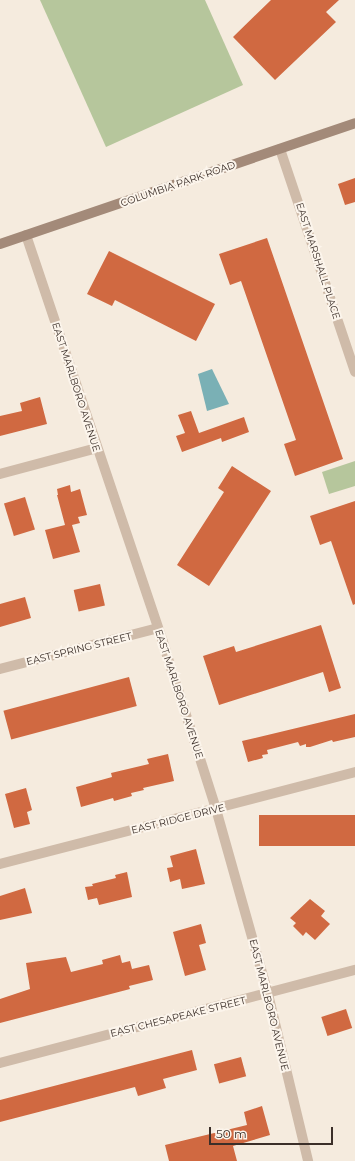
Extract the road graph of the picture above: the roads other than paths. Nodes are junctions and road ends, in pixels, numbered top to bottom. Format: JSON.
{"nodes":[{"id":1,"x":355,"y":124,"type":"edge"},
{"id":2,"x":280,"y":149,"type":"junction"},
{"id":3,"x":26,"y":235,"type":"junction"},
{"id":4,"x":0,"y":244,"type":"edge"},
{"id":5,"x":355,"y":372,"type":"edge"},
{"id":6,"x":96,"y":448,"type":"junction"},
{"id":7,"x":0,"y":474,"type":"edge"},
{"id":8,"x":158,"y":628,"type":"junction"},
{"id":9,"x":0,"y":669,"type":"edge"},
{"id":10,"x":355,"y":772,"type":"edge"},
{"id":11,"x":216,"y":809,"type":"junction"},
{"id":12,"x":0,"y":864,"type":"edge"},
{"id":13,"x":355,"y":970,"type":"edge"},
{"id":14,"x":268,"y":994,"type":"junction"},
{"id":15,"x":0,"y":1062,"type":"edge"},
{"id":16,"x":308,"y":1161,"type":"edge"}],
"edges":[{"from":1,"to":2,"type":"street","name":"COLUMBIA PARK ROAD"},
{"from":2,"to":3,"type":"street","name":"COLUMBIA PARK ROAD"},
{"from":2,"to":5,"type":"street","name":"EAST MARSHALL PLACE"},
{"from":3,"to":4,"type":"street","name":"COLUMBIA PARK ROAD"},
{"from":3,"to":6,"type":"street","name":"EAST MARLBORO AVENUE"},
{"from":6,"to":7,"type":"street"},
{"from":6,"to":8,"type":"street","name":"EAST MARLBORO AVENUE"},
{"from":8,"to":9,"type":"street","name":"EAST SPRING STREET"},
{"from":8,"to":11,"type":"street","name":"EAST MARLBORO AVENUE"},
{"from":10,"to":11,"type":"street","name":"EAST RIDGE DRIVE"},
{"from":11,"to":12,"type":"street","name":"EAST RIDGE DRIVE"},
{"from":11,"to":14,"type":"street","name":"EAST MARLBORO AVENUE"},
{"from":13,"to":14,"type":"street","name":"EAST CHESAPEAKE STREET"},
{"from":14,"to":15,"type":"street","name":"EAST CHESAPEAKE STREET"},
{"from":14,"to":16,"type":"street","name":"EAST MARLBORO AVENUE"}]}
